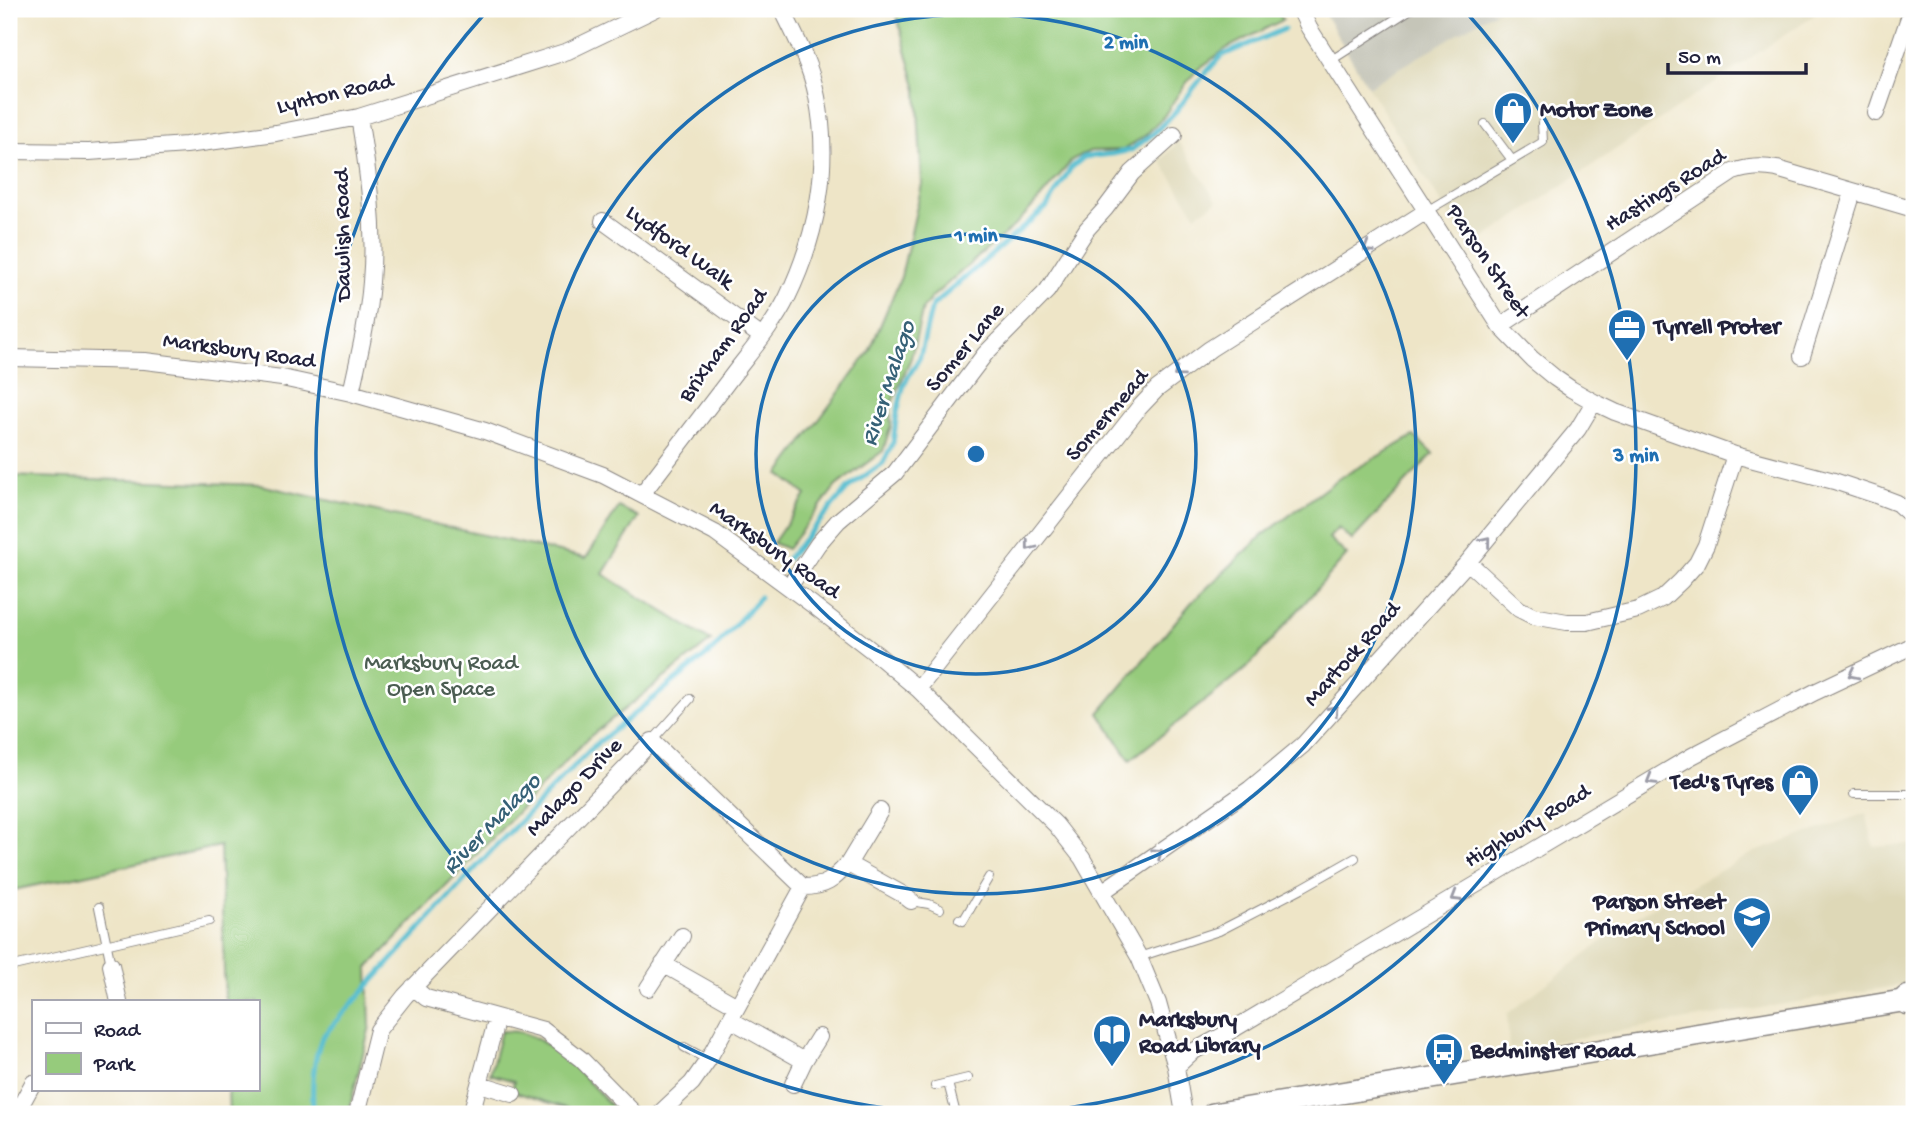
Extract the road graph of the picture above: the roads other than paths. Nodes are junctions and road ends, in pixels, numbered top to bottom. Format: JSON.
{"nodes":[{"id":1,"x":655,"y":9,"type":"edge"},
{"id":2,"x":782,"y":9,"type":"edge"},
{"id":3,"x":1300,"y":9,"type":"edge"},
{"id":4,"x":1411,"y":9,"type":"edge"},
{"id":5,"x":1912,"y":9,"type":"edge"},
{"id":6,"x":1330,"y":61,"type":"junction"},
{"id":7,"x":1876,"y":113,"type":"dead end"},
{"id":8,"x":359,"y":117,"type":"junction"},
{"id":9,"x":1542,"y":123,"type":"dead end"},
{"id":10,"x":1485,"y":124,"type":"dead end"},
{"id":11,"x":1174,"y":135,"type":"dead end"},
{"id":12,"x":9,"y":151,"type":"edge"},
{"id":13,"x":1511,"y":160,"type":"junction"},
{"id":14,"x":1853,"y":192,"type":"junction"},
{"id":15,"x":1914,"y":209,"type":"edge"},
{"id":16,"x":1425,"y":212,"type":"junction"},
{"id":17,"x":603,"y":221,"type":"dead end"},
{"id":18,"x":1500,"y":326,"type":"junction"},
{"id":19,"x":762,"y":337,"type":"junction"},
{"id":20,"x":1802,"y":356,"type":"dead end"},
{"id":21,"x":9,"y":358,"type":"edge"},
{"id":22,"x":351,"y":393,"type":"junction"},
{"id":23,"x":1594,"y":402,"type":"junction"},
{"id":24,"x":1735,"y":455,"type":"junction"},
{"id":25,"x":642,"y":494,"type":"junction"},
{"id":26,"x":1914,"y":518,"type":"edge"},
{"id":27,"x":1468,"y":562,"type":"junction"},
{"id":28,"x":786,"y":585,"type":"junction"},
{"id":29,"x":1914,"y":645,"type":"edge"},
{"id":30,"x":918,"y":689,"type":"junction"},
{"id":31,"x":690,"y":698,"type":"dead end"},
{"id":32,"x":652,"y":741,"type":"junction"},
{"id":33,"x":1914,"y":793,"type":"edge"},
{"id":34,"x":1854,"y":794,"type":"dead end"},
{"id":35,"x":880,"y":811,"type":"dead end"},
{"id":36,"x":1354,"y":858,"type":"dead end"},
{"id":37,"x":848,"y":864,"type":"junction"},
{"id":38,"x":989,"y":877,"type":"dead end"},
{"id":39,"x":803,"y":887,"type":"junction"},
{"id":40,"x":1102,"y":892,"type":"junction"},
{"id":41,"x":911,"y":901,"type":"joint"},
{"id":42,"x":99,"y":907,"type":"dead end"},
{"id":43,"x":940,"y":909,"type":"dead end"},
{"id":44,"x":958,"y":919,"type":"dead end"},
{"id":45,"x":209,"y":921,"type":"dead end"},
{"id":46,"x":682,"y":936,"type":"dead end"},
{"id":47,"x":106,"y":945,"type":"junction"},
{"id":48,"x":1139,"y":957,"type":"junction"},
{"id":49,"x":663,"y":964,"type":"junction"},
{"id":50,"x":111,"y":965,"type":"joint"},
{"id":51,"x":9,"y":967,"type":"edge"},
{"id":52,"x":413,"y":988,"type":"junction"},
{"id":53,"x":648,"y":988,"type":"dead end"},
{"id":54,"x":119,"y":1000,"type":"edge"},
{"id":55,"x":1912,"y":1000,"type":"edge"},
{"id":56,"x":734,"y":1013,"type":"junction"},
{"id":57,"x":498,"y":1018,"type":"junction"},
{"id":58,"x":819,"y":1037,"type":"dead end"},
{"id":59,"x":684,"y":1047,"type":"dead end"},
{"id":60,"x":708,"y":1060,"type":"junction"},
{"id":61,"x":804,"y":1061,"type":"junction"},
{"id":62,"x":1176,"y":1067,"type":"junction"},
{"id":63,"x":968,"y":1078,"type":"dead end"},
{"id":64,"x":948,"y":1083,"type":"junction"},
{"id":65,"x":480,"y":1084,"type":"junction"},
{"id":66,"x":793,"y":1084,"type":"dead end"},
{"id":67,"x":32,"y":1085,"type":"edge"},
{"id":68,"x":935,"y":1086,"type":"dead end"},
{"id":69,"x":513,"y":1094,"type":"dead end"},
{"id":70,"x":16,"y":1114,"type":"edge"},
{"id":71,"x":357,"y":1114,"type":"edge"},
{"id":72,"x":471,"y":1114,"type":"edge"},
{"id":73,"x":635,"y":1114,"type":"edge"},
{"id":74,"x":659,"y":1114,"type":"edge"},
{"id":75,"x":956,"y":1114,"type":"edge"},
{"id":76,"x":1184,"y":1114,"type":"edge"},
{"id":77,"x":1213,"y":1114,"type":"edge"}],
"edges":[{"from":1,"to":8,"type":"street","name":"Lynton Road"},
{"from":2,"to":19,"type":"street","name":"Brixham Road"},
{"from":3,"to":6,"type":"street","name":"Parson Street"},
{"from":4,"to":6,"type":"lane"},
{"from":5,"to":7,"type":"street"},
{"from":6,"to":16,"type":"street","name":"Parson Street"},
{"from":8,"to":12,"type":"street","name":"Lynton Road"},
{"from":8,"to":22,"type":"street","name":"Dawlish Road"},
{"from":9,"to":13,"type":"lane"},
{"from":10,"to":13,"type":"lane"},
{"from":11,"to":28,"type":"street","name":"Somer Lane"},
{"from":13,"to":16,"type":"lane"},
{"from":14,"to":15,"type":"street","name":"Hastings Road"},
{"from":14,"to":18,"type":"street","name":"Hastings Road"},
{"from":14,"to":20,"type":"street"},
{"from":16,"to":18,"type":"street","name":"Parson Street"},
{"from":16,"to":30,"type":"street","name":"Somermead","one_way":true},
{"from":17,"to":19,"type":"street","name":"Lydford Walk"},
{"from":18,"to":23,"type":"street","name":"Parson Street"},
{"from":19,"to":25,"type":"street","name":"Brixham Road"},
{"from":21,"to":22,"type":"street","name":"Marksbury Road"},
{"from":22,"to":25,"type":"street","name":"Marksbury Road"},
{"from":23,"to":24,"type":"street","name":"Parson Street"},
{"from":27,"to":23,"type":"street","name":"Martock Road","one_way":true},
{"from":24,"to":26,"type":"street","name":"Parson Street"},
{"from":24,"to":27,"type":"street"},
{"from":25,"to":28,"type":"street","name":"Marksbury Road"},
{"from":40,"to":27,"type":"street","name":"Martock Road","one_way":true},
{"from":28,"to":30,"type":"street","name":"Marksbury Road"},
{"from":29,"to":62,"type":"street","name":"Highbury Road","one_way":true},
{"from":30,"to":40,"type":"street","name":"Marksbury Road"},
{"from":31,"to":32,"type":"lane"},
{"from":32,"to":39,"type":"street","name":"Malago Drive"},
{"from":32,"to":52,"type":"street","name":"Malago Drive"},
{"from":33,"to":34,"type":"lane"},
{"from":35,"to":37,"type":"street"},
{"from":36,"to":48,"type":"lane"},
{"from":37,"to":39,"type":"street"},
{"from":37,"to":41,"type":"street"},
{"from":38,"to":44,"type":"lane"},
{"from":39,"to":56,"type":"street"},
{"from":40,"to":48,"type":"street","name":"Marksbury Road"},
{"from":41,"to":43,"type":"lane"},
{"from":42,"to":47,"type":"lane"},
{"from":45,"to":47,"type":"lane"},
{"from":46,"to":49,"type":"street"},
{"from":47,"to":50,"type":"lane"},
{"from":47,"to":51,"type":"lane"},
{"from":48,"to":62,"type":"street","name":"Marksbury Road"},
{"from":49,"to":53,"type":"street"},
{"from":49,"to":56,"type":"street"},
{"from":50,"to":54,"type":"street"},
{"from":52,"to":57,"type":"street"},
{"from":52,"to":71,"type":"street","name":"Malago Drive"},
{"from":55,"to":77,"type":"main road"},
{"from":56,"to":60,"type":"street"},
{"from":56,"to":61,"type":"street"},
{"from":57,"to":65,"type":"street"},
{"from":57,"to":73,"type":"street"},
{"from":58,"to":61,"type":"street"},
{"from":59,"to":60,"type":"lane"},
{"from":60,"to":74,"type":"street"},
{"from":61,"to":66,"type":"street"},
{"from":62,"to":76,"type":"street","name":"Marksbury Road"},
{"from":63,"to":64,"type":"lane"},
{"from":64,"to":68,"type":"lane"},
{"from":64,"to":75,"type":"lane"},
{"from":65,"to":69,"type":"street"},
{"from":65,"to":72,"type":"street"},
{"from":67,"to":70,"type":"street"}]}
